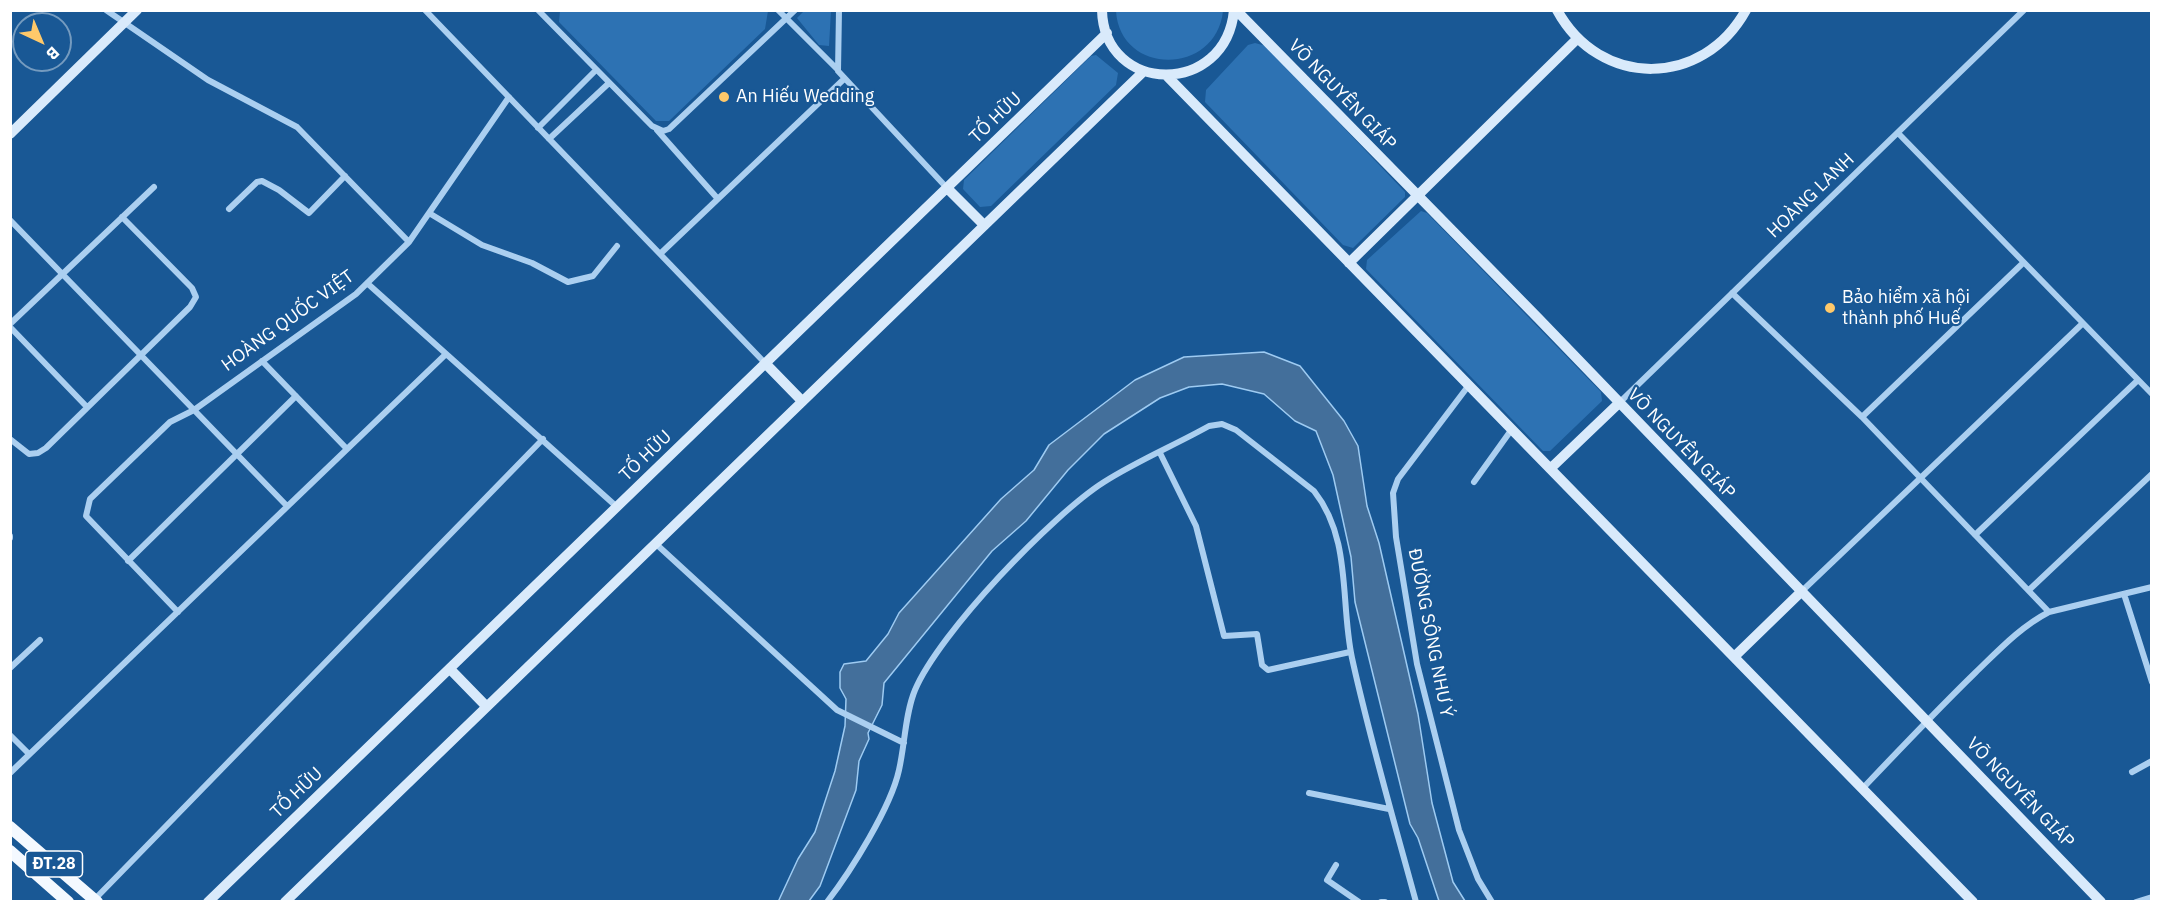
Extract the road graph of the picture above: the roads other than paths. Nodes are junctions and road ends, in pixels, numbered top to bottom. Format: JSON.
{"nodes":[{"id":1,"x":106,"y":10,"type":"edge"},
{"id":2,"x":137,"y":10,"type":"edge"},
{"id":3,"x":425,"y":10,"type":"edge"},
{"id":4,"x":778,"y":10,"type":"edge"},
{"id":5,"x":795,"y":10,"type":"edge"},
{"id":6,"x":839,"y":10,"type":"edge"},
{"id":7,"x":1102,"y":10,"type":"edge"},
{"id":8,"x":1235,"y":10,"type":"edge"},
{"id":9,"x":1557,"y":10,"type":"edge"},
{"id":10,"x":1746,"y":10,"type":"edge"},
{"id":11,"x":2024,"y":10,"type":"edge"},
{"id":12,"x":543,"y":12,"type":"edge"},
{"id":13,"x":786,"y":19,"type":"junction"},
{"id":14,"x":124,"y":23,"type":"junction"},
{"id":15,"x":1107,"y":33,"type":"junction"},
{"id":16,"x":1577,"y":39,"type":"junction"},
{"id":17,"x":596,"y":70,"type":"junction"},
{"id":18,"x":838,"y":71,"type":"junction"},
{"id":19,"x":1144,"y":71,"type":"junction"},
{"id":20,"x":1166,"y":75,"type":"junction"},
{"id":21,"x":844,"y":79,"type":"junction"},
{"id":22,"x":609,"y":83,"type":"junction"},
{"id":23,"x":509,"y":97,"type":"junction"},
{"id":24,"x":538,"y":128,"type":"junction"},
{"id":25,"x":657,"y":130,"type":"junction"},
{"id":26,"x":1898,"y":133,"type":"junction"},
{"id":27,"x":10,"y":134,"type":"edge"},
{"id":28,"x":549,"y":139,"type":"junction"},
{"id":29,"x":345,"y":176,"type":"junction"},
{"id":30,"x":154,"y":187,"type":"dead end"},
{"id":31,"x":947,"y":188,"type":"junction"},
{"id":32,"x":1418,"y":196,"type":"junction"},
{"id":33,"x":718,"y":199,"type":"junction"},
{"id":34,"x":229,"y":208,"type":"dead end"},
{"id":35,"x":429,"y":213,"type":"junction"},
{"id":36,"x":122,"y":217,"type":"junction"},
{"id":37,"x":10,"y":220,"type":"edge"},
{"id":38,"x":984,"y":225,"type":"junction"},
{"id":39,"x":18,"y":228,"type":"junction"},
{"id":40,"x":10,"y":235,"type":"edge"},
{"id":41,"x":409,"y":242,"type":"junction"},
{"id":42,"x":617,"y":246,"type":"dead end"},
{"id":43,"x":660,"y":254,"type":"junction"},
{"id":44,"x":1349,"y":263,"type":"junction"},
{"id":45,"x":2023,"y":263,"type":"junction"},
{"id":46,"x":62,"y":274,"type":"junction"},
{"id":47,"x":367,"y":283,"type":"junction"},
{"id":48,"x":1732,"y":293,"type":"junction"},
{"id":49,"x":2082,"y":324,"type":"junction"},
{"id":50,"x":10,"y":326,"type":"edge"},
{"id":51,"x":446,"y":354,"type":"junction"},
{"id":52,"x":140,"y":356,"type":"junction"},
{"id":53,"x":262,"y":361,"type":"junction"},
{"id":54,"x":765,"y":363,"type":"junction"},
{"id":55,"x":2138,"y":380,"type":"junction"},
{"id":56,"x":1469,"y":385,"type":"junction"},
{"id":57,"x":2151,"y":394,"type":"edge"},
{"id":58,"x":296,"y":396,"type":"junction"},
{"id":59,"x":802,"y":401,"type":"junction"},
{"id":60,"x":1618,"y":404,"type":"junction"},
{"id":61,"x":87,"y":407,"type":"junction"},
{"id":62,"x":194,"y":410,"type":"junction"},
{"id":63,"x":1862,"y":417,"type":"junction"},
{"id":64,"x":1512,"y":428,"type":"junction"},
{"id":65,"x":10,"y":439,"type":"edge"},
{"id":66,"x":543,"y":439,"type":"junction"},
{"id":67,"x":347,"y":449,"type":"junction"},
{"id":68,"x":235,"y":453,"type":"junction"},
{"id":69,"x":1160,"y":453,"type":"junction"},
{"id":70,"x":1551,"y":468,"type":"junction"},
{"id":71,"x":2151,"y":474,"type":"edge"},
{"id":72,"x":1920,"y":478,"type":"junction"},
{"id":73,"x":1474,"y":483,"type":"dead end"},
{"id":74,"x":286,"y":506,"type":"junction"},
{"id":75,"x":617,"y":507,"type":"junction"},
{"id":76,"x":1976,"y":535,"type":"junction"},
{"id":77,"x":655,"y":543,"type":"junction"},
{"id":78,"x":128,"y":561,"type":"junction"},
{"id":79,"x":2151,"y":587,"type":"edge"},
{"id":80,"x":2029,"y":590,"type":"junction"},
{"id":81,"x":1802,"y":591,"type":"junction"},
{"id":82,"x":2124,"y":594,"type":"junction"},
{"id":83,"x":178,"y":612,"type":"junction"},
{"id":84,"x":2049,"y":612,"type":"junction"},
{"id":85,"x":40,"y":640,"type":"dead end"},
{"id":86,"x":1350,"y":652,"type":"junction"},
{"id":87,"x":1734,"y":657,"type":"junction"},
{"id":88,"x":10,"y":668,"type":"edge"},
{"id":89,"x":450,"y":669,"type":"junction"},
{"id":90,"x":2151,"y":682,"type":"edge"},
{"id":91,"x":486,"y":706,"type":"junction"},
{"id":92,"x":1927,"y":720,"type":"junction"},
{"id":93,"x":10,"y":735,"type":"edge"},
{"id":94,"x":904,"y":743,"type":"junction"},
{"id":95,"x":29,"y":754,"type":"junction"},
{"id":96,"x":2151,"y":761,"type":"edge"},
{"id":97,"x":2132,"y":772,"type":"dead end"},
{"id":98,"x":10,"y":773,"type":"edge"},
{"id":99,"x":1863,"y":788,"type":"junction"},
{"id":100,"x":1309,"y":793,"type":"dead end"},
{"id":101,"x":1389,"y":809,"type":"junction"},
{"id":102,"x":10,"y":827,"type":"edge"},
{"id":103,"x":10,"y":851,"type":"edge"},
{"id":104,"x":1336,"y":866,"type":"dead end"},
{"id":105,"x":2151,"y":897,"type":"edge"},
{"id":106,"x":95,"y":901,"type":"edge"},
{"id":107,"x":68,"y":902,"type":"edge"},
{"id":108,"x":208,"y":902,"type":"edge"},
{"id":109,"x":285,"y":902,"type":"edge"},
{"id":110,"x":827,"y":902,"type":"edge"},
{"id":111,"x":1359,"y":902,"type":"edge"},
{"id":112,"x":1416,"y":902,"type":"edge"},
{"id":113,"x":1492,"y":902,"type":"edge"},
{"id":114,"x":1973,"y":902,"type":"edge"},
{"id":115,"x":2101,"y":902,"type":"edge"},
{"id":116,"x":2136,"y":902,"type":"edge"}],
"edges":[{"from":1,"to":14,"type":"street"},
{"from":2,"to":14,"type":"street"},
{"from":3,"to":23,"type":"street"},
{"from":4,"to":13,"type":"street"},
{"from":5,"to":13,"type":"street"},
{"from":6,"to":18,"type":"street"},
{"from":7,"to":15,"type":"street"},
{"from":8,"to":20,"type":"street"},
{"from":8,"to":32,"type":"street","name":"VÕ NGUYÊN GIÁP"},
{"from":9,"to":16,"type":"street"},
{"from":10,"to":16,"type":"street"},
{"from":11,"to":26,"type":"street","name":"HOÀNG LANH"},
{"from":12,"to":17,"type":"street"},
{"from":13,"to":18,"type":"street"},
{"from":13,"to":25,"type":"street"},
{"from":14,"to":27,"type":"street"},
{"from":14,"to":29,"type":"street"},
{"from":15,"to":19,"type":"street"},
{"from":15,"to":31,"type":"street","name":"TỐ HỮU"},
{"from":16,"to":32,"type":"street"},
{"from":17,"to":22,"type":"street"},
{"from":17,"to":24,"type":"street"},
{"from":18,"to":21,"type":"street"},
{"from":19,"to":20,"type":"street"},
{"from":19,"to":38,"type":"street"},
{"from":20,"to":44,"type":"street"},
{"from":21,"to":31,"type":"street"},
{"from":21,"to":33,"type":"street"},
{"from":22,"to":25,"type":"street"},
{"from":22,"to":28,"type":"street"},
{"from":23,"to":24,"type":"street"},
{"from":23,"to":35,"type":"street","name":"HOÀNG QUỐC VIỆT"},
{"from":24,"to":28,"type":"street"},
{"from":25,"to":33,"type":"street"},
{"from":26,"to":45,"type":"street"},
{"from":26,"to":48,"type":"street","name":"HOÀNG LANH"},
{"from":28,"to":43,"type":"street"},
{"from":29,"to":34,"type":"street"},
{"from":29,"to":41,"type":"street"},
{"from":30,"to":36,"type":"street"},
{"from":31,"to":38,"type":"street"},
{"from":31,"to":54,"type":"street","name":"TỐ HỮU"},
{"from":32,"to":44,"type":"street"},
{"from":32,"to":60,"type":"street","name":"VÕ NGUYÊN GIÁP"},
{"from":33,"to":43,"type":"street"},
{"from":35,"to":41,"type":"street","name":"HOÀNG QUỐC VIỆT"},
{"from":35,"to":42,"type":"street"},
{"from":36,"to":46,"type":"street"},
{"from":36,"to":52,"type":"street"},
{"from":37,"to":39,"type":"street"},
{"from":38,"to":59,"type":"street"},
{"from":39,"to":40,"type":"street"},
{"from":39,"to":46,"type":"street"},
{"from":41,"to":47,"type":"street","name":"HOÀNG QUỐC VIỆT"},
{"from":43,"to":54,"type":"street"},
{"from":44,"to":56,"type":"street"},
{"from":45,"to":49,"type":"street"},
{"from":45,"to":63,"type":"street"},
{"from":46,"to":50,"type":"street"},
{"from":46,"to":52,"type":"street"},
{"from":47,"to":51,"type":"street"},
{"from":47,"to":53,"type":"street","name":"HOÀNG QUỐC VIỆT"},
{"from":48,"to":60,"type":"street","name":"HOÀNG LANH"},
{"from":48,"to":63,"type":"street"},
{"from":49,"to":55,"type":"street"},
{"from":49,"to":72,"type":"street"},
{"from":50,"to":61,"type":"street"},
{"from":51,"to":66,"type":"street"},
{"from":51,"to":67,"type":"street"},
{"from":52,"to":61,"type":"street"},
{"from":52,"to":62,"type":"street"},
{"from":53,"to":58,"type":"street"},
{"from":53,"to":62,"type":"street","name":"HOÀNG QUỐC VIỆT"},
{"from":54,"to":59,"type":"street"},
{"from":54,"to":75,"type":"street","name":"TỐ HỮU"},
{"from":55,"to":57,"type":"street"},
{"from":55,"to":76,"type":"street"},
{"from":56,"to":64,"type":"street"},
{"from":56,"to":113,"type":"street","name":"ĐƯỜNG SÔNG NHƯ Ý"},
{"from":58,"to":67,"type":"street"},
{"from":58,"to":68,"type":"street"},
{"from":59,"to":77,"type":"street"},
{"from":60,"to":70,"type":"street"},
{"from":60,"to":81,"type":"street","name":"VÕ NGUYÊN GIÁP"},
{"from":61,"to":65,"type":"street"},
{"from":62,"to":68,"type":"street"},
{"from":62,"to":78,"type":"street","name":"HOÀNG QUỐC VIỆT"},
{"from":63,"to":72,"type":"street"},
{"from":64,"to":70,"type":"street"},
{"from":64,"to":73,"type":"street"},
{"from":66,"to":75,"type":"street"},
{"from":66,"to":106,"type":"street"},
{"from":67,"to":74,"type":"street"},
{"from":68,"to":74,"type":"street"},
{"from":68,"to":78,"type":"street"},
{"from":69,"to":86,"type":"street"},
{"from":69,"to":86,"type":"street"},
{"from":69,"to":94,"type":"street"},
{"from":70,"to":87,"type":"street"},
{"from":71,"to":80,"type":"street"},
{"from":72,"to":76,"type":"street"},
{"from":72,"to":81,"type":"street"},
{"from":74,"to":83,"type":"street"},
{"from":75,"to":89,"type":"street","name":"TỐ HỮU"},
{"from":76,"to":80,"type":"street"},
{"from":77,"to":91,"type":"street"},
{"from":77,"to":94,"type":"street"},
{"from":78,"to":83,"type":"street"},
{"from":79,"to":82,"type":"street"},
{"from":80,"to":84,"type":"street"},
{"from":81,"to":87,"type":"street"},
{"from":81,"to":92,"type":"street","name":"VÕ NGUYÊN GIÁP"},
{"from":82,"to":84,"type":"street"},
{"from":82,"to":90,"type":"street"},
{"from":83,"to":95,"type":"street"},
{"from":84,"to":92,"type":"street"},
{"from":85,"to":88,"type":"street"},
{"from":86,"to":101,"type":"street"},
{"from":87,"to":99,"type":"street"},
{"from":89,"to":91,"type":"street"},
{"from":89,"to":108,"type":"street","name":"TỐ HỮU"},
{"from":91,"to":109,"type":"street"},
{"from":92,"to":99,"type":"street"},
{"from":92,"to":115,"type":"street","name":"VÕ NGUYÊN GIÁP"},
{"from":93,"to":95,"type":"street"},
{"from":94,"to":110,"type":"street"},
{"from":95,"to":98,"type":"street"},
{"from":96,"to":97,"type":"street"},
{"from":99,"to":114,"type":"street"},
{"from":100,"to":101,"type":"street"},
{"from":101,"to":112,"type":"street"},
{"from":102,"to":106,"type":"main road","number":"ĐT.28"},
{"from":103,"to":107,"type":"main road","number":"ĐT.28"},
{"from":104,"to":111,"type":"street"},
{"from":105,"to":116,"type":"street"}]}
